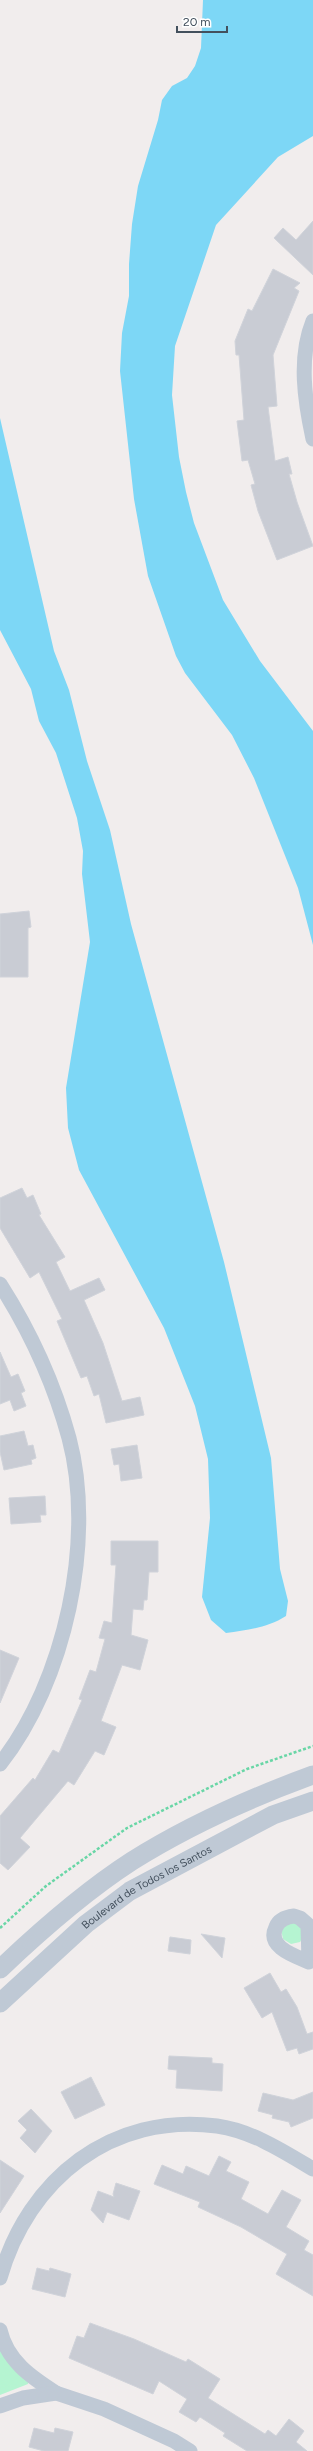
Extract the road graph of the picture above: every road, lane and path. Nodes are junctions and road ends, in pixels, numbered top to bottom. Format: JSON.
{"nodes":[{"id":1,"x":313,"y":321,"type":"edge"},
{"id":2,"x":313,"y":439,"type":"edge"},
{"id":3,"x":0,"y":1284,"type":"edge"},
{"id":4,"x":313,"y":1746,"type":"edge"},
{"id":5,"x":0,"y":1764,"type":"edge"},
{"id":6,"x":313,"y":1775,"type":"edge"},
{"id":7,"x":313,"y":1802,"type":"edge"},
{"id":8,"x":0,"y":1928,"type":"edge"},
{"id":9,"x":0,"y":1969,"type":"edge"},
{"id":10,"x":0,"y":2003,"type":"edge"},
{"id":11,"x":313,"y":2169,"type":"edge"},
{"id":12,"x":0,"y":2278,"type":"edge"},
{"id":13,"x":0,"y":2330,"type":"edge"},
{"id":14,"x":56,"y":2393,"type":"junction"},
{"id":15,"x":0,"y":2406,"type":"edge"},
{"id":16,"x":190,"y":2451,"type":"edge"}],
"edges":[{"from":1,"to":2,"type":"street"},
{"from":3,"to":5,"type":"street"},
{"from":4,"to":8,"type":"path"},
{"from":6,"to":9,"type":"street"},
{"from":7,"to":10,"type":"street","name":"Boulevard de Todos los Santos"},
{"from":11,"to":12,"type":"street"},
{"from":13,"to":14,"type":"street"},
{"from":14,"to":15,"type":"street"},
{"from":14,"to":16,"type":"street"}]}
